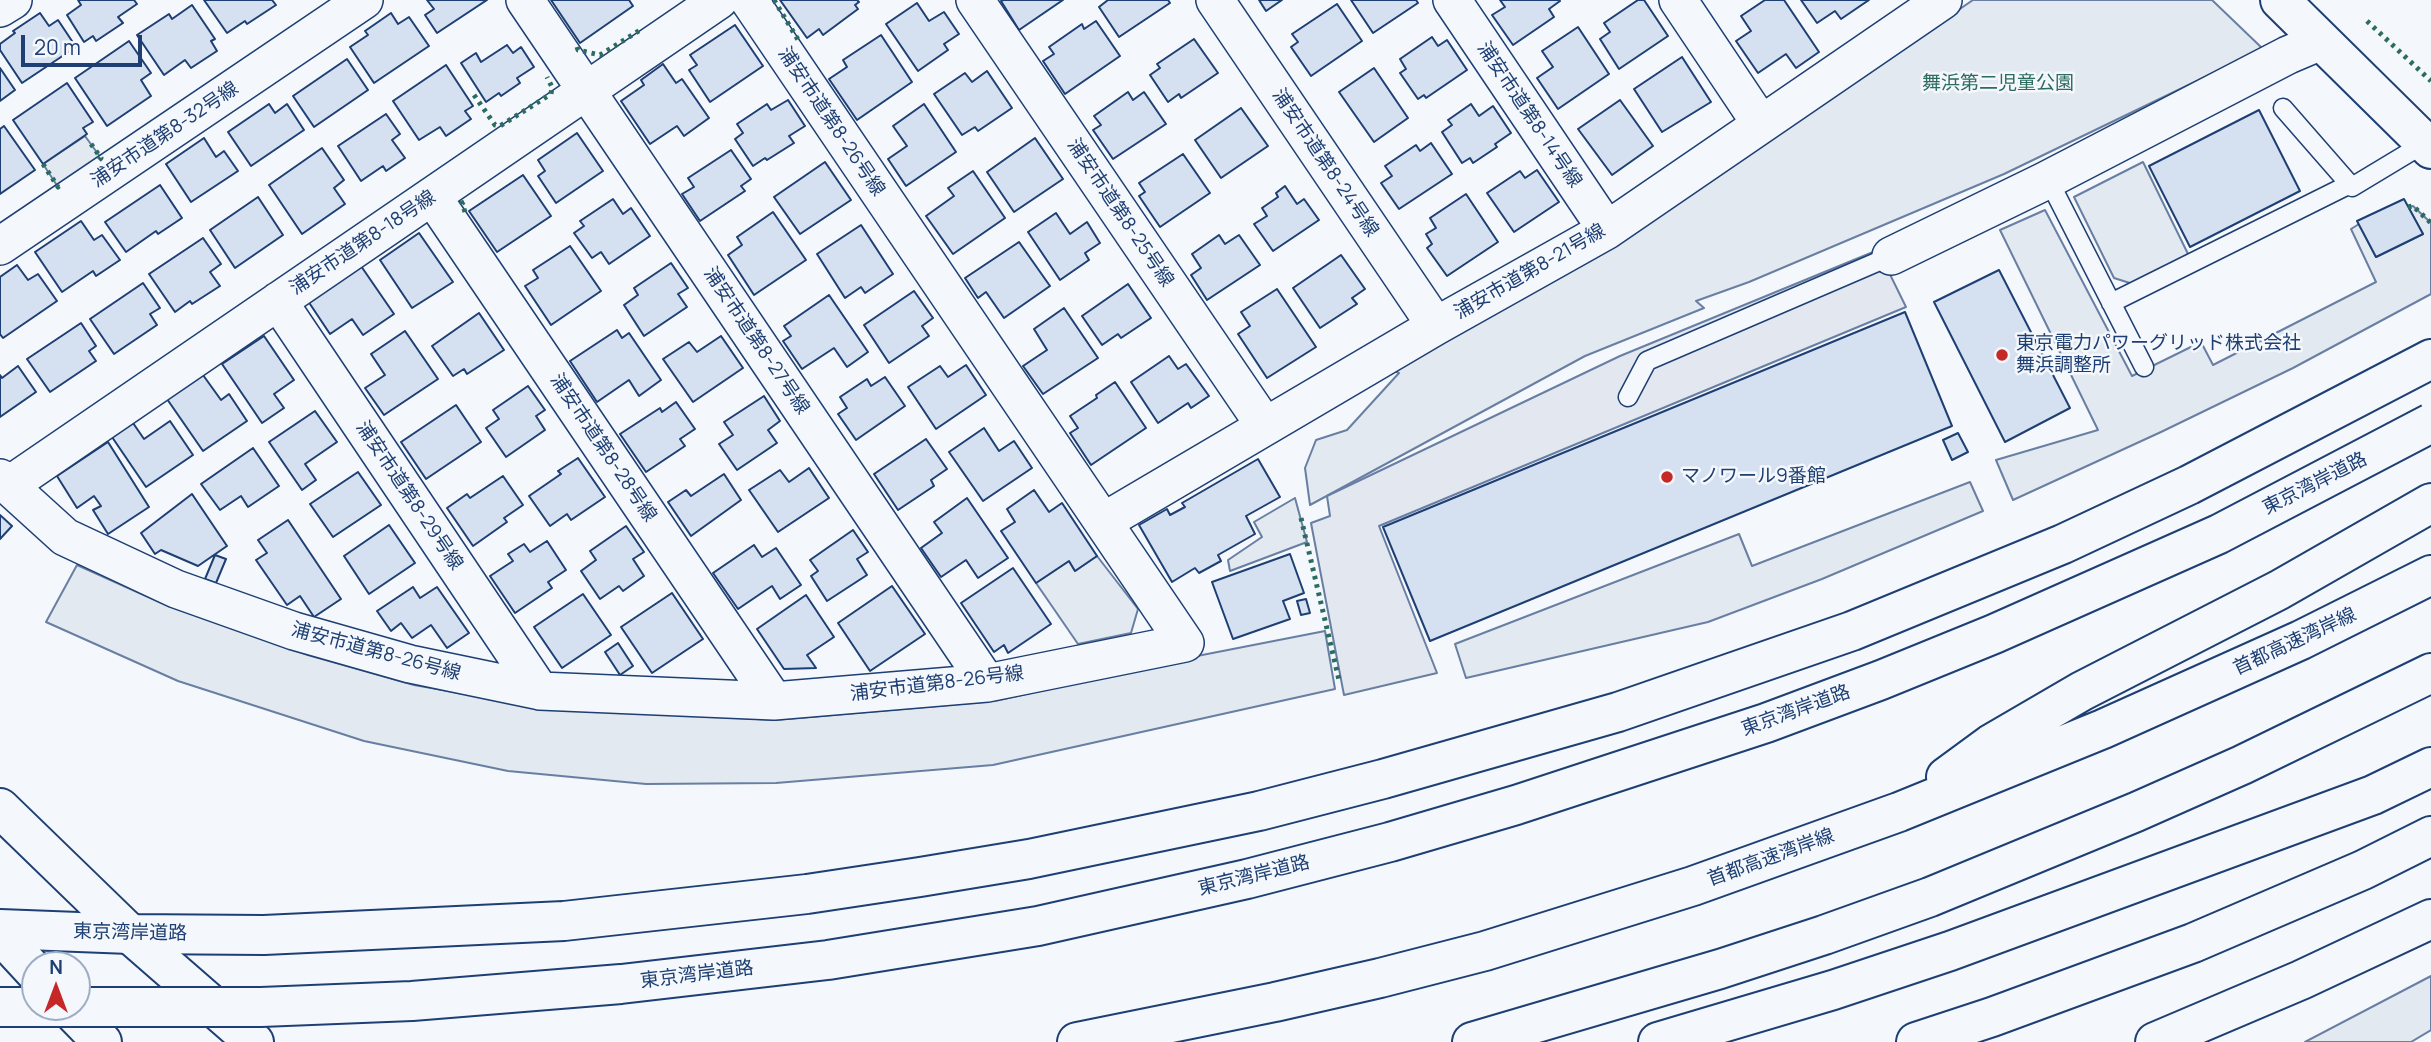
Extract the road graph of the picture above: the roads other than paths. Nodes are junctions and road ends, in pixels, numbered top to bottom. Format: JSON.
{"nodes":[{"id":1,"x":12,"y":0,"type":"edge"},
{"id":2,"x":364,"y":0,"type":"edge"},
{"id":3,"x":525,"y":0,"type":"edge"},
{"id":4,"x":719,"y":0,"type":"edge"},
{"id":5,"x":748,"y":0,"type":"edge"},
{"id":6,"x":975,"y":0,"type":"edge"},
{"id":7,"x":1214,"y":0,"type":"edge"},
{"id":8,"x":1452,"y":0,"type":"edge"},
{"id":9,"x":1678,"y":0,"type":"edge"},
{"id":10,"x":2280,"y":0,"type":"edge"},
{"id":11,"x":1920,"y":6,"type":"edge"},
{"id":12,"x":0,"y":8,"type":"edge"},
{"id":13,"x":2321,"y":41,"type":"junction"},
{"id":14,"x":587,"y":91,"type":"junction"},
{"id":15,"x":2283,"y":108,"type":"dead end"},
{"id":16,"x":1761,"y":124,"type":"junction"},
{"id":17,"x":2428,"y":146,"type":"edge"},
{"id":18,"x":2048,"y":179,"type":"junction"},
{"id":19,"x":2350,"y":184,"type":"junction"},
{"id":20,"x":432,"y":196,"type":"junction"},
{"id":21,"x":1607,"y":230,"type":"junction"},
{"id":22,"x":0,"y":246,"type":"edge"},
{"id":23,"x":1891,"y":256,"type":"joint"},
{"id":24,"x":278,"y":301,"type":"junction"},
{"id":25,"x":2111,"y":303,"type":"junction"},
{"id":26,"x":1436,"y":326,"type":"junction"},
{"id":27,"x":2431,"y":359,"type":"edge"},
{"id":28,"x":2144,"y":367,"type":"dead end"},
{"id":29,"x":1628,"y":397,"type":"dead end"},
{"id":30,"x":2431,"y":423,"type":"edge"},
{"id":31,"x":1265,"y":426,"type":"junction"},
{"id":32,"x":4,"y":482,"type":"edge"},
{"id":33,"x":2431,"y":503,"type":"edge"},
{"id":34,"x":1103,"y":522,"type":"junction"},
{"id":35,"x":2431,"y":575,"type":"edge"},
{"id":36,"x":2431,"y":673,"type":"edge"},
{"id":37,"x":987,"y":682,"type":"junction"},
{"id":38,"x":540,"y":691,"type":"junction"},
{"id":39,"x":775,"y":701,"type":"junction"},
{"id":40,"x":2431,"y":767,"type":"edge"},
{"id":41,"x":0,"y":808,"type":"edge"},
{"id":42,"x":1899,"y":812,"type":"junction"},
{"id":43,"x":2431,"y":836,"type":"edge"},
{"id":44,"x":2431,"y":919,"type":"edge"},
{"id":45,"x":0,"y":931,"type":"edge"},
{"id":46,"x":130,"y":934,"type":"junction"},
{"id":47,"x":21,"y":956,"type":"edge"},
{"id":48,"x":0,"y":1007,"type":"edge"},
{"id":49,"x":82,"y":1021,"type":"edge"},
{"id":50,"x":102,"y":1042,"type":"edge"},
{"id":51,"x":254,"y":1042,"type":"edge"},
{"id":52,"x":1077,"y":1042,"type":"edge"},
{"id":53,"x":1472,"y":1042,"type":"edge"},
{"id":54,"x":1658,"y":1042,"type":"edge"},
{"id":55,"x":1916,"y":1042,"type":"edge"},
{"id":56,"x":2155,"y":1042,"type":"edge"}],
"edges":[{"from":1,"to":12,"type":"street"},
{"from":2,"to":22,"type":"street","name":"浦安市道第8-32号線"},
{"from":3,"to":14,"type":"street","name":"浦安市道第8-27号線"},
{"from":4,"to":14,"type":"street","name":"浦安市道第8-18号線"},
{"from":5,"to":34,"type":"street","name":"浦安市道第8-26号線"},
{"from":6,"to":31,"type":"street","name":"浦安市道第8-25号線"},
{"from":7,"to":26,"type":"street","name":"浦安市道第8-24号線"},
{"from":8,"to":21,"type":"street","name":"浦安市道第8-14号線"},
{"from":9,"to":16,"type":"street"},
{"from":10,"to":13,"type":"main road"},
{"from":11,"to":16,"type":"street","name":"浦安市道第8-21号線"},
{"from":13,"to":17,"type":"main road"},
{"from":13,"to":18,"type":"street"},
{"from":14,"to":20,"type":"street","name":"浦安市道第8-18号線"},
{"from":14,"to":37,"type":"street","name":"浦安市道第8-27号線"},
{"from":15,"to":19,"type":"lane"},
{"from":16,"to":21,"type":"street","name":"浦安市道第8-21号線"},
{"from":17,"to":19,"type":"lane"},
{"from":18,"to":23,"type":"street"},
{"from":18,"to":25,"type":"lane"},
{"from":19,"to":25,"type":"lane"},
{"from":20,"to":24,"type":"street","name":"浦安市道第8-18号線"},
{"from":20,"to":39,"type":"street","name":"浦安市道第8-28号線"},
{"from":21,"to":26,"type":"street","name":"浦安市道第8-21号線"},
{"from":23,"to":29,"type":"lane"},
{"from":24,"to":32,"type":"street","name":"浦安市道第8-18号線"},
{"from":24,"to":38,"type":"street","name":"浦安市道第8-29号線"},
{"from":25,"to":28,"type":"lane"},
{"from":26,"to":31,"type":"street","name":"浦安市道第8-21号線"},
{"from":27,"to":46,"type":"main road","name":"東京湾岸道路"},
{"from":30,"to":48,"type":"main road","name":"東京湾岸道路","bridge":true},
{"from":31,"to":34,"type":"street","name":"浦安市道第8-21号線"},
{"from":32,"to":38,"type":"street","name":"浦安市道第8-26号線"},
{"from":33,"to":42,"type":"main road"},
{"from":34,"to":37,"type":"street","name":"浦安市道第8-26号線"},
{"from":35,"to":42,"type":"main road","name":"首都高速湾岸線"},
{"from":36,"to":53,"type":"main road"},
{"from":37,"to":39,"type":"street","name":"浦安市道第8-26号線"},
{"from":38,"to":39,"type":"street","name":"浦安市道第8-26号線"},
{"from":40,"to":54,"type":"main road"},
{"from":41,"to":46,"type":"main road"},
{"from":42,"to":52,"type":"main road","name":"首都高速湾岸線"},
{"from":43,"to":55,"type":"main road"},
{"from":44,"to":56,"type":"main road"},
{"from":45,"to":46,"type":"main road","name":"東京湾岸道路"},
{"from":45,"to":47,"type":"main road"},
{"from":46,"to":51,"type":"main road"},
{"from":49,"to":50,"type":"main road"}]}
